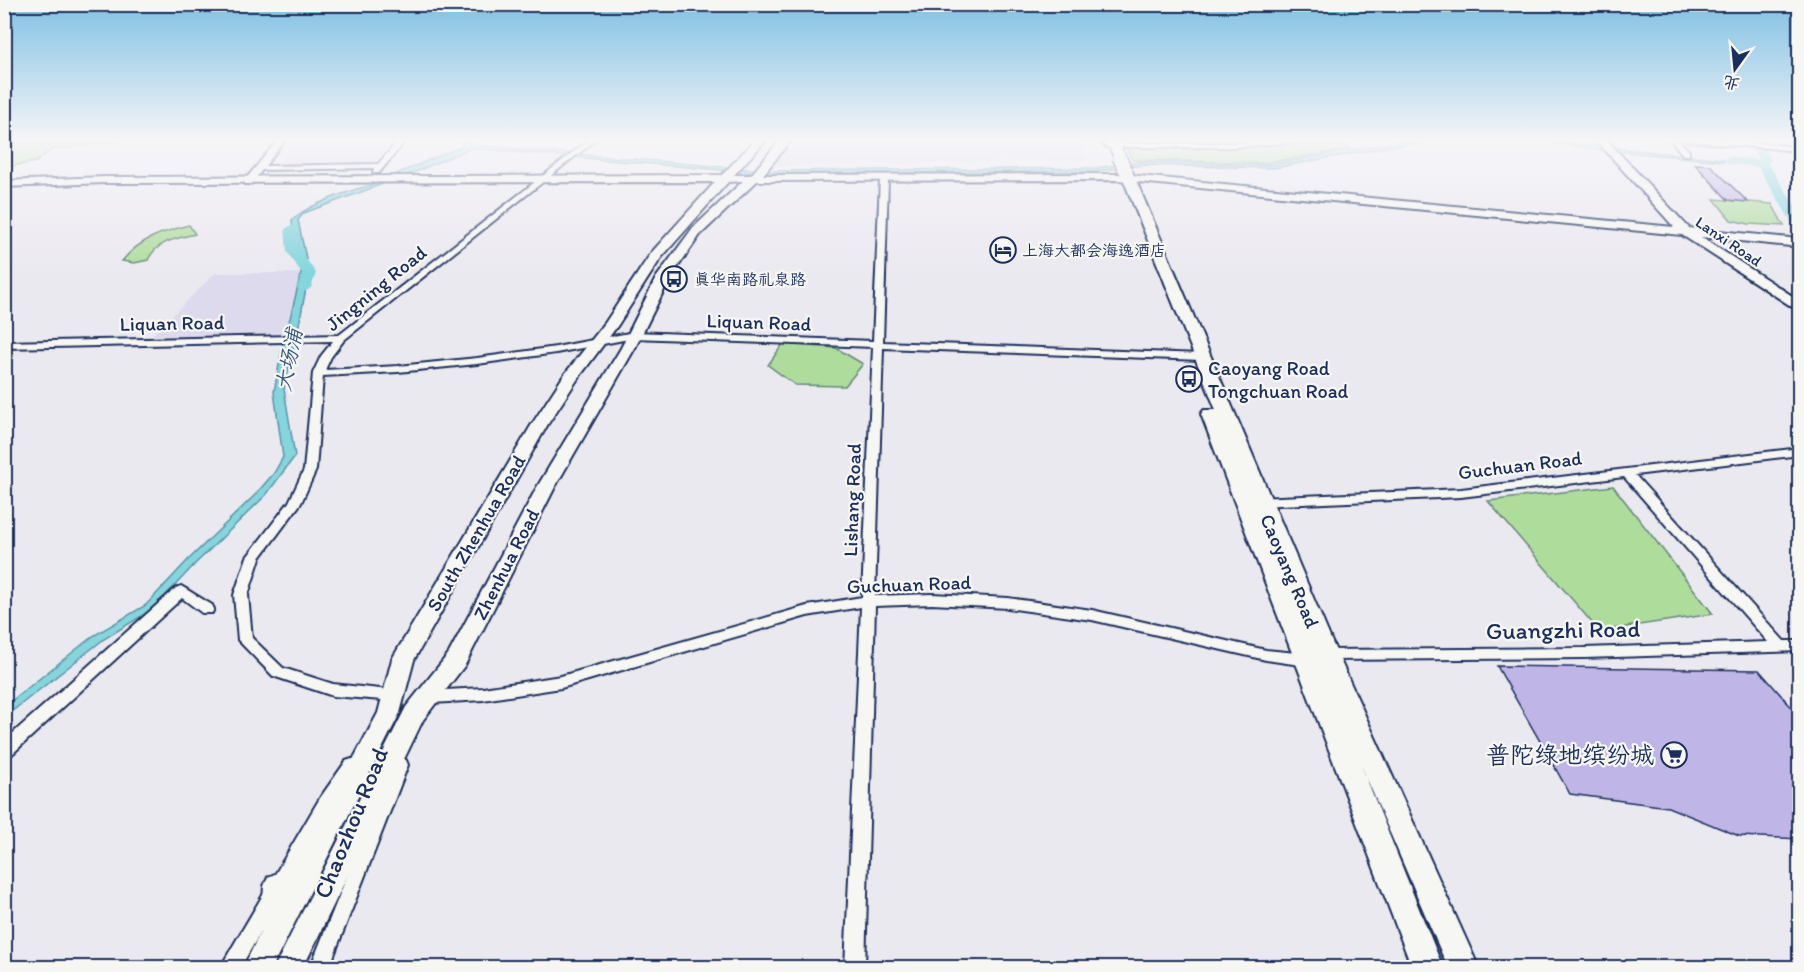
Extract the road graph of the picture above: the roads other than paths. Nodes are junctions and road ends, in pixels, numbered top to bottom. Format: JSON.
{"nodes":[{"id":1,"x":35,"y":184,"type":"edge"},
{"id":2,"x":538,"y":184,"type":"edge"},
{"id":3,"x":720,"y":184,"type":"edge"},
{"id":4,"x":745,"y":184,"type":"edge"},
{"id":5,"x":884,"y":184,"type":"edge"},
{"id":6,"x":1125,"y":184,"type":"edge"},
{"id":7,"x":1214,"y":184,"type":"edge"},
{"id":8,"x":1642,"y":184,"type":"edge"},
{"id":9,"x":4,"y":185,"type":"edge"},
{"id":10,"x":1685,"y":232,"type":"junction"},
{"id":11,"x":1800,"y":243,"type":"edge"},
{"id":12,"x":1800,"y":308,"type":"edge"},
{"id":13,"x":634,"y":335,"type":"junction"},
{"id":14,"x":341,"y":338,"type":"junction"},
{"id":15,"x":596,"y":343,"type":"junction"},
{"id":16,"x":4,"y":345,"type":"edge"},
{"id":17,"x":878,"y":345,"type":"junction"},
{"id":18,"x":1194,"y":357,"type":"junction"},
{"id":19,"x":318,"y":373,"type":"junction"},
{"id":20,"x":1800,"y":451,"type":"edge"},
{"id":21,"x":1627,"y":472,"type":"junction"},
{"id":22,"x":1253,"y":502,"type":"junction"},
{"id":23,"x":868,"y":601,"type":"junction"},
{"id":24,"x":207,"y":609,"type":"dead end"},
{"id":25,"x":1800,"y":646,"type":"edge"},
{"id":26,"x":1781,"y":647,"type":"junction"},
{"id":27,"x":1316,"y":657,"type":"junction"},
{"id":28,"x":427,"y":697,"type":"junction"},
{"id":29,"x":391,"y":704,"type":"junction"},
{"id":30,"x":4,"y":751,"type":"edge"},
{"id":31,"x":277,"y":886,"type":"junction"},
{"id":32,"x":273,"y":937,"type":"junction"},
{"id":33,"x":229,"y":968,"type":"edge"},
{"id":34,"x":257,"y":968,"type":"edge"},
{"id":35,"x":288,"y":968,"type":"edge"},
{"id":36,"x":319,"y":968,"type":"edge"},
{"id":37,"x":855,"y":968,"type":"edge"},
{"id":38,"x":1428,"y":968,"type":"edge"},
{"id":39,"x":1464,"y":968,"type":"edge"}],
"edges":[{"from":1,"to":9,"type":"main road"},
{"from":2,"to":14,"type":"street","name":"Jingning Road"},
{"from":3,"to":15,"type":"main road","name":"South Zhenhua Road"},
{"from":4,"to":13,"type":"main road","name":"Zhenhua Road"},
{"from":5,"to":17,"type":"street","name":"Lishang Road"},
{"from":6,"to":18,"type":"main road","name":"Caoyang Road"},
{"from":7,"to":10,"type":"main road"},
{"from":8,"to":10,"type":"main road","name":"Lanxi Road"},
{"from":10,"to":11,"type":"main road"},
{"from":10,"to":12,"type":"main road","name":"Lanxi Road"},
{"from":13,"to":15,"type":"street","name":"Liquan Road"},
{"from":13,"to":17,"type":"street","name":"Liquan Road"},
{"from":13,"to":28,"type":"main road","name":"Zhenhua Road"},
{"from":14,"to":16,"type":"street","name":"Liquan Road"},
{"from":14,"to":19,"type":"street","name":"Jingning Road"},
{"from":15,"to":19,"type":"street","name":"Liquan Road"},
{"from":15,"to":29,"type":"main road","name":"South Zhenhua Road"},
{"from":17,"to":18,"type":"street","name":"Liquan Road"},
{"from":17,"to":23,"type":"street","name":"Lishang Road"},
{"from":18,"to":22,"type":"main road","name":"Caoyang Road"},
{"from":19,"to":29,"type":"street","name":"Jingning Road"},
{"from":20,"to":21,"type":"street","name":"Guchuan Road"},
{"from":21,"to":22,"type":"street","name":"Guchuan Road"},
{"from":21,"to":26,"type":"street"},
{"from":22,"to":27,"type":"main road","name":"Caoyang Road"},
{"from":23,"to":27,"type":"street","name":"Guchuan Road"},
{"from":23,"to":28,"type":"street","name":"Guchuan Road"},
{"from":23,"to":37,"type":"street","name":"Lishang Road"},
{"from":24,"to":30,"type":"street"},
{"from":25,"to":26,"type":"street","name":"Guangzhi Road"},
{"from":26,"to":27,"type":"street","name":"Guangzhi Road"},
{"from":27,"to":38,"type":"main road","name":"Caoyang Road"},
{"from":27,"to":39,"type":"main road","name":"Caoyang Road"},
{"from":28,"to":35,"type":"main road","name":"Zhenhua Road"},
{"from":28,"to":36,"type":"street","name":"Chaozhou Road"},
{"from":29,"to":31,"type":"street"},
{"from":29,"to":32,"type":"main road","name":"South Zhenhua Road"},
{"from":31,"to":32,"type":"main road"},
{"from":31,"to":33,"type":"street"},
{"from":32,"to":34,"type":"main road","name":"South Zhenhua Road"}]}
